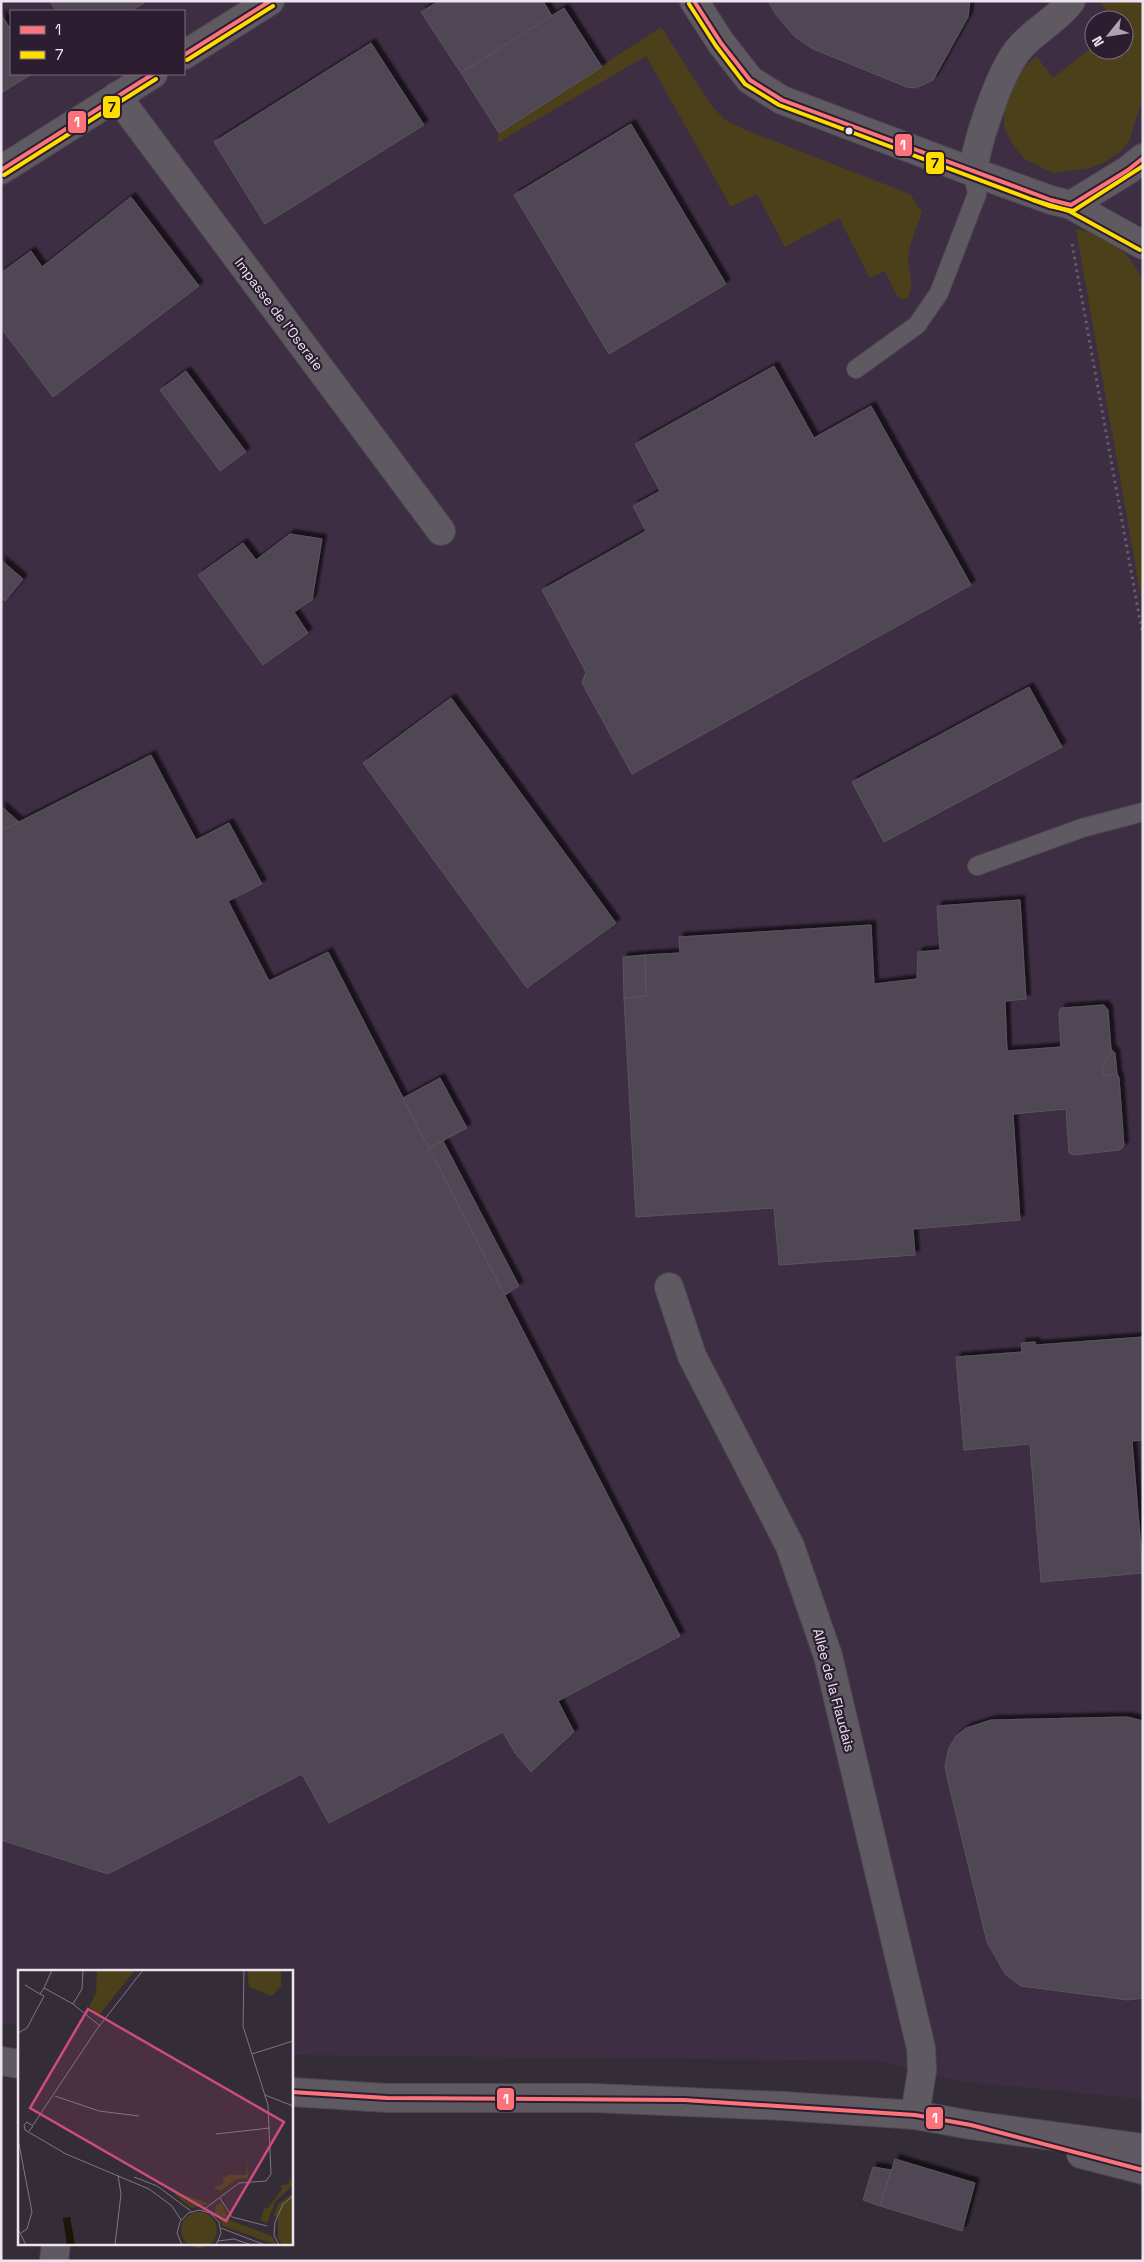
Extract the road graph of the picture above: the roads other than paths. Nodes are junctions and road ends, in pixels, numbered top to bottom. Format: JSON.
{"nodes":[{"id":1,"x":270,"y":1,"type":"edge"},
{"id":2,"x":694,"y":1,"type":"edge"},
{"id":3,"x":1071,"y":1,"type":"edge"},
{"id":4,"x":185,"y":54,"type":"edge"},
{"id":5,"x":151,"y":75,"type":"edge"},
{"id":6,"x":117,"y":96,"type":"junction"},
{"id":7,"x":1143,"y":158,"type":"edge"},
{"id":8,"x":1,"y":170,"type":"edge"},
{"id":9,"x":972,"y":172,"type":"junction"},
{"id":10,"x":1067,"y":204,"type":"junction"},
{"id":11,"x":1143,"y":246,"type":"edge"},
{"id":12,"x":856,"y":369,"type":"dead end"},
{"id":13,"x":441,"y":532,"type":"dead end"},
{"id":14,"x":1143,"y":812,"type":"edge"},
{"id":15,"x":977,"y":866,"type":"dead end"},
{"id":16,"x":669,"y":1287,"type":"dead end"},
{"id":17,"x":1,"y":2061,"type":"edge"},
{"id":18,"x":18,"y":2064,"type":"edge"},
{"id":19,"x":292,"y":2092,"type":"edge"},
{"id":20,"x":916,"y":2115,"type":"junction"},
{"id":21,"x":970,"y":2125,"type":"junction"},
{"id":22,"x":1143,"y":2148,"type":"edge"},
{"id":23,"x":1143,"y":2170,"type":"edge"},
{"id":24,"x":56,"y":2244,"type":"edge"},
{"id":25,"x":54,"y":2261,"type":"edge"}],
"edges":[{"from":1,"to":4,"type":"street"},
{"from":2,"to":9,"type":"street"},
{"from":3,"to":9,"type":"street"},
{"from":5,"to":6,"type":"street"},
{"from":6,"to":8,"type":"street"},
{"from":6,"to":13,"type":"street","name":"Impasse de l'Oseraie"},
{"from":7,"to":10,"type":"street"},
{"from":9,"to":10,"type":"street"},
{"from":9,"to":12,"type":"lane"},
{"from":10,"to":11,"type":"street"},
{"from":14,"to":15,"type":"lane"},
{"from":16,"to":20,"type":"street","name":"Allée de la Flaudais"},
{"from":17,"to":18,"type":"street"},
{"from":19,"to":20,"type":"street"},
{"from":20,"to":21,"type":"street"},
{"from":21,"to":22,"type":"street"},
{"from":21,"to":23,"type":"street"},
{"from":24,"to":25,"type":"street"}]}
